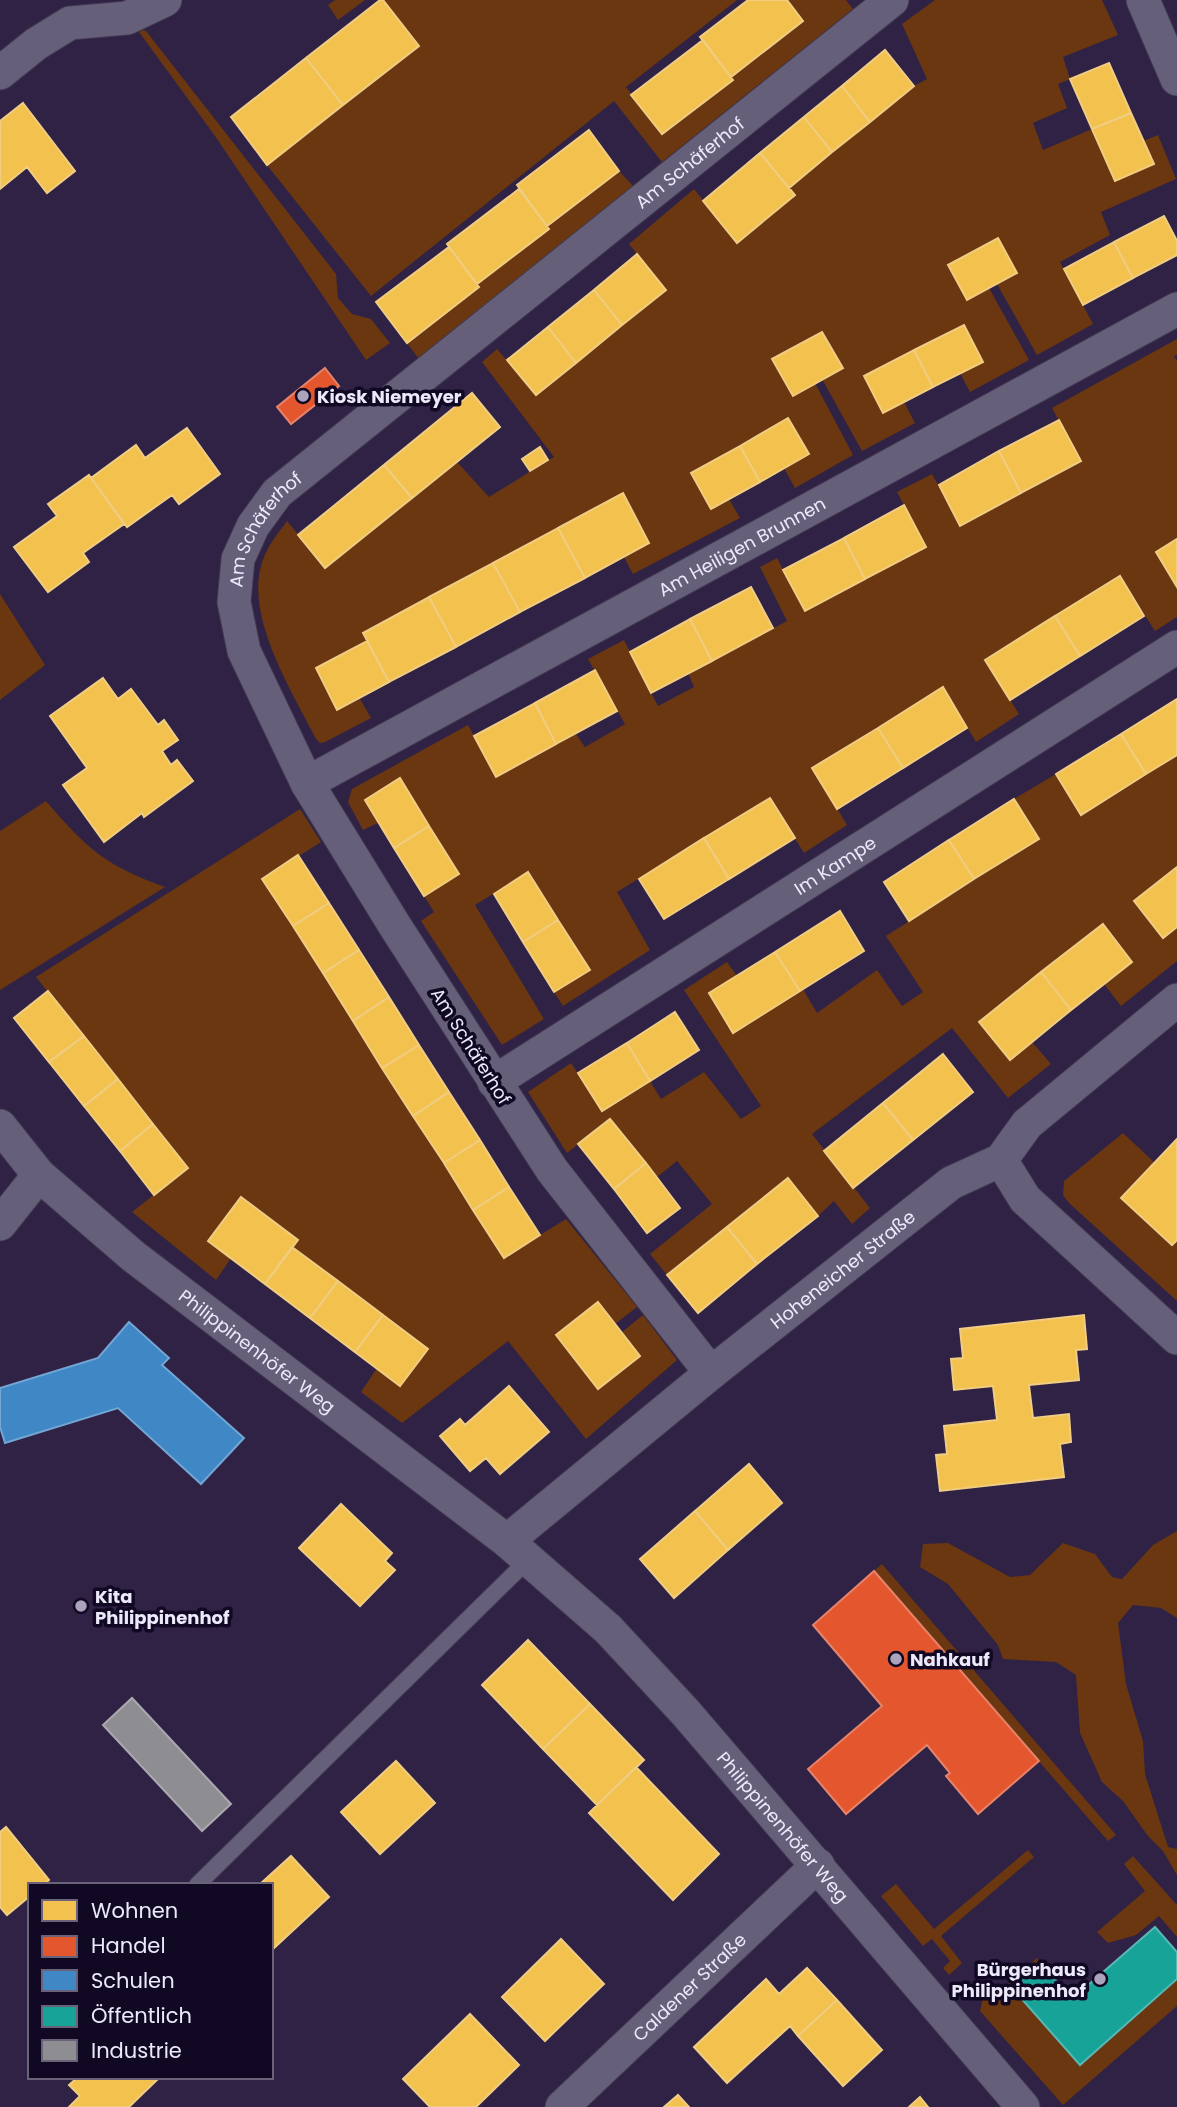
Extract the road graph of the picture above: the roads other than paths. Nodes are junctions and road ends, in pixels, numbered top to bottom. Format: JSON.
{"nodes":[{"id":1,"x":164,"y":0,"type":"edge"},
{"id":2,"x":892,"y":0,"type":"edge"},
{"id":3,"x":1143,"y":0,"type":"edge"},
{"id":4,"x":66,"y":12,"type":"edge"},
{"id":5,"x":0,"y":73,"type":"edge"},
{"id":6,"x":1177,"y":79,"type":"edge"},
{"id":7,"x":1177,"y":309,"type":"edge"},
{"id":8,"x":1177,"y":647,"type":"edge"},
{"id":9,"x":307,"y":783,"type":"junction"},
{"id":10,"x":1177,"y":1000,"type":"edge"},
{"id":11,"x":494,"y":1082,"type":"junction"},
{"id":12,"x":0,"y":1126,"type":"edge"},
{"id":13,"x":1001,"y":1160,"type":"junction"},
{"id":14,"x":39,"y":1174,"type":"junction"},
{"id":15,"x":0,"y":1224,"type":"edge"},
{"id":16,"x":1177,"y":1338,"type":"edge"},
{"id":17,"x":711,"y":1373,"type":"junction"},
{"id":18,"x":518,"y":1550,"type":"junction"},
{"id":19,"x":818,"y":1866,"type":"junction"},
{"id":20,"x":199,"y":1883,"type":"edge"},
{"id":21,"x":562,"y":2107,"type":"edge"},
{"id":22,"x":1023,"y":2107,"type":"edge"}],
"edges":[{"from":1,"to":4,"type":"street"},
{"from":2,"to":9,"type":"street","name":"Am Schäferhof"},
{"from":3,"to":6,"type":"street"},
{"from":4,"to":5,"type":"street"},
{"from":7,"to":9,"type":"street","name":"Am Heiligen Brunnen"},
{"from":8,"to":11,"type":"street","name":"Im Kampe"},
{"from":9,"to":11,"type":"street","name":"Am Schäferhof"},
{"from":10,"to":13,"type":"street","name":"Hoheneicher Straße"},
{"from":11,"to":17,"type":"street","name":"Am Schäferhof"},
{"from":12,"to":14,"type":"street","name":"Philippinenhöfer Weg"},
{"from":13,"to":16,"type":"street"},
{"from":13,"to":17,"type":"street","name":"Hoheneicher Straße"},
{"from":14,"to":15,"type":"street"},
{"from":14,"to":18,"type":"street","name":"Philippinenhöfer Weg"},
{"from":17,"to":18,"type":"street","name":"Hoheneicher Straße"},
{"from":18,"to":19,"type":"street","name":"Philippinenhöfer Weg"},
{"from":18,"to":20,"type":"lane"},
{"from":19,"to":21,"type":"street","name":"Caldener Straße"},
{"from":19,"to":22,"type":"street","name":"Philippinenhöfer Weg"}]}
